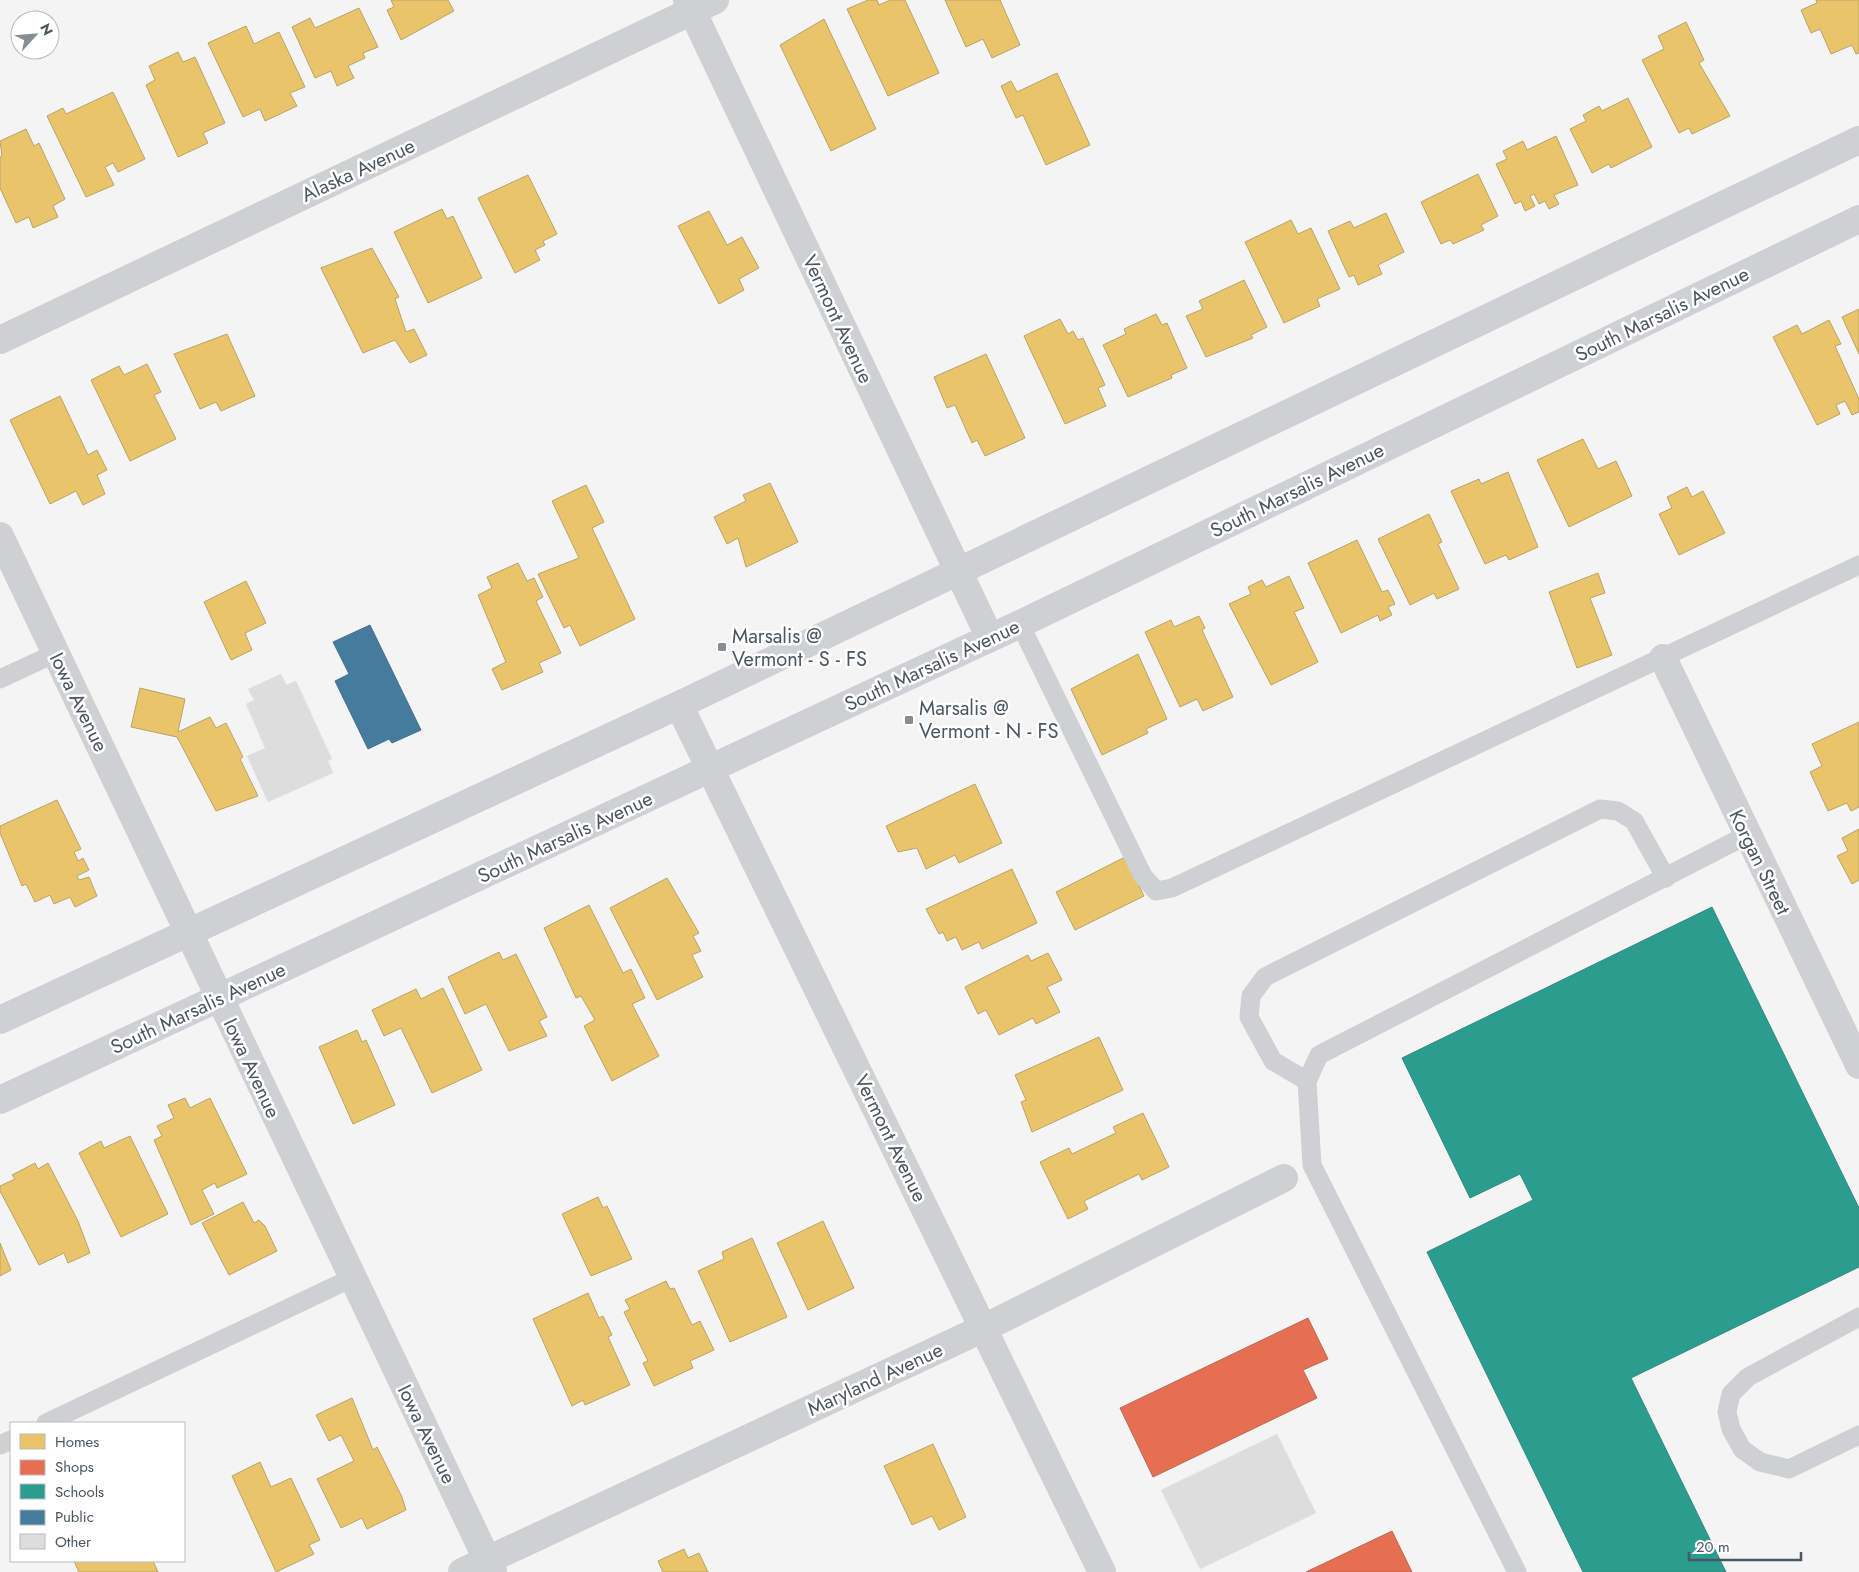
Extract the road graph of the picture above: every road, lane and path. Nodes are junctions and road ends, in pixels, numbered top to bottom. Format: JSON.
{"nodes":[{"id":1,"x":698,"y":4,"type":"edge"},
{"id":2,"x":1859,"y":140,"type":"edge"},
{"id":3,"x":1859,"y":219,"type":"edge"},
{"id":4,"x":0,"y":340,"type":"edge"},
{"id":5,"x":0,"y":536,"type":"edge"},
{"id":6,"x":1859,"y":565,"type":"edge"},
{"id":7,"x":957,"y":572,"type":"junction"},
{"id":8,"x":1020,"y":624,"type":"junction"},
{"id":9,"x":990,"y":638,"type":"junction"},
{"id":10,"x":56,"y":653,"type":"junction"},
{"id":11,"x":1663,"y":658,"type":"junction"},
{"id":12,"x":0,"y":679,"type":"edge"},
{"id":13,"x":679,"y":705,"type":"junction"},
{"id":14,"x":710,"y":769,"type":"junction"},
{"id":15,"x":1747,"y":835,"type":"junction"},
{"id":16,"x":1666,"y":878,"type":"junction"},
{"id":17,"x":190,"y":933,"type":"junction"},
{"id":18,"x":219,"y":998,"type":"junction"},
{"id":19,"x":0,"y":1020,"type":"edge"},
{"id":20,"x":1859,"y":1065,"type":"edge"},
{"id":21,"x":1307,"y":1081,"type":"junction"},
{"id":22,"x":0,"y":1100,"type":"edge"},
{"id":23,"x":1312,"y":1165,"type":"junction"},
{"id":24,"x":1284,"y":1178,"type":"joint"},
{"id":25,"x":352,"y":1278,"type":"junction"},
{"id":26,"x":1859,"y":1317,"type":"edge"},
{"id":27,"x":984,"y":1328,"type":"junction"},
{"id":28,"x":48,"y":1422,"type":"edge"},
{"id":29,"x":1859,"y":1435,"type":"edge"},
{"id":30,"x":490,"y":1566,"type":"edge"},
{"id":31,"x":462,"y":1572,"type":"edge"},
{"id":32,"x":1102,"y":1572,"type":"edge"},
{"id":33,"x":1517,"y":1572,"type":"edge"}],
"edges":[{"from":1,"to":4,"type":"street","name":"Alaska Avenue"},
{"from":1,"to":7,"type":"street","name":"Vermont Avenue"},
{"from":2,"to":7,"type":"main road"},
{"from":3,"to":8,"type":"main road","name":"South Marsalis Avenue"},
{"from":5,"to":10,"type":"street","name":"Iowa Avenue"},
{"from":6,"to":11,"type":"lane"},
{"from":7,"to":9,"type":"street","name":"Vermont Avenue"},
{"from":7,"to":13,"type":"main road"},
{"from":8,"to":9,"type":"main road","name":"South Marsalis Avenue"},
{"from":8,"to":11,"type":"lane"},
{"from":9,"to":14,"type":"main road","name":"South Marsalis Avenue"},
{"from":10,"to":12,"type":"lane"},
{"from":10,"to":17,"type":"street","name":"Iowa Avenue"},
{"from":11,"to":15,"type":"street","name":"Korgan Street"},
{"from":13,"to":14,"type":"street","name":"Vermont Avenue"},
{"from":13,"to":17,"type":"main road"},
{"from":14,"to":18,"type":"main road","name":"South Marsalis Avenue"},
{"from":14,"to":27,"type":"street","name":"Vermont Avenue"},
{"from":15,"to":16,"type":"lane"},
{"from":15,"to":20,"type":"street","name":"Korgan Street"},
{"from":16,"to":21,"type":"lane"},
{"from":16,"to":21,"type":"lane"},
{"from":17,"to":18,"type":"street","name":"Iowa Avenue"},
{"from":17,"to":19,"type":"main road"},
{"from":18,"to":22,"type":"main road","name":"South Marsalis Avenue"},
{"from":18,"to":25,"type":"street","name":"Iowa Avenue"},
{"from":21,"to":23,"type":"lane"},
{"from":23,"to":24,"type":"lane"},
{"from":23,"to":33,"type":"lane"},
{"from":24,"to":27,"type":"street","name":"Maryland Avenue"},
{"from":25,"to":28,"type":"lane"},
{"from":25,"to":30,"type":"street","name":"Iowa Avenue"},
{"from":26,"to":29,"type":"lane"},
{"from":27,"to":30,"type":"street","name":"Maryland Avenue"},
{"from":27,"to":32,"type":"street","name":"Vermont Avenue"},
{"from":30,"to":31,"type":"street","name":"Maryland Avenue"}]}
